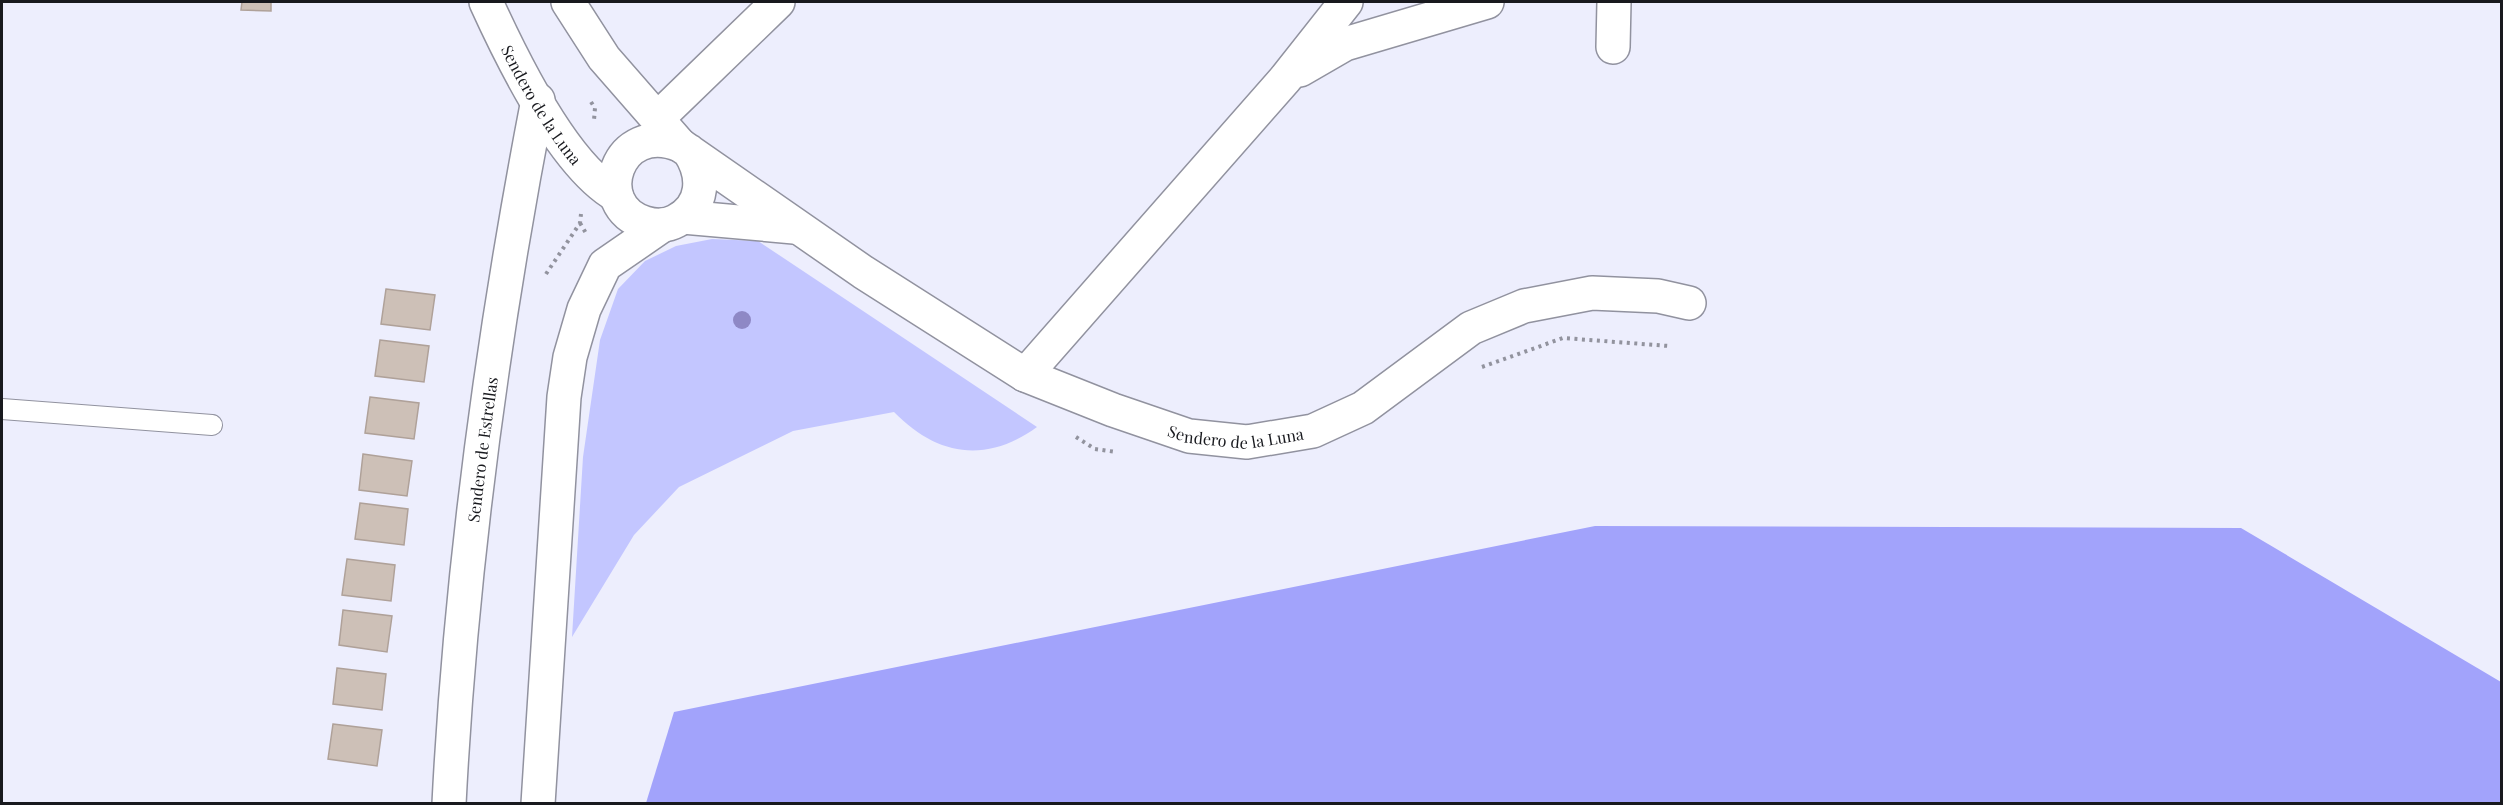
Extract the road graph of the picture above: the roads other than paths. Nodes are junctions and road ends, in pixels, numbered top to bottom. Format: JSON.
{"nodes":[{"id":1,"x":486,"y":2,"type":"edge"},
{"id":2,"x":568,"y":2,"type":"edge"},
{"id":3,"x":778,"y":2,"type":"edge"},
{"id":4,"x":1346,"y":2,"type":"edge"},
{"id":5,"x":1487,"y":2,"type":"edge"},
{"id":6,"x":1614,"y":2,"type":"edge"},
{"id":7,"x":1613,"y":47,"type":"dead end"},
{"id":8,"x":1286,"y":78,"type":"junction"},
{"id":9,"x":538,"y":100,"type":"junction"},
{"id":10,"x":658,"y":118,"type":"junction"},
{"id":11,"x":685,"y":148,"type":"junction"},
{"id":12,"x":616,"y":195,"type":"junction"},
{"id":13,"x":673,"y":221,"type":"junction"},
{"id":14,"x":801,"y":228,"type":"junction"},
{"id":15,"x":1689,"y":303,"type":"dead end"},
{"id":16,"x":1024,"y":375,"type":"junction"},
{"id":17,"x":2,"y":409,"type":"edge"},
{"id":18,"x":212,"y":425,"type":"dead end"},
{"id":19,"x":449,"y":804,"type":"edge"},
{"id":20,"x":538,"y":804,"type":"edge"}],
"edges":[{"from":1,"to":9,"type":"street","name":"Sendero de la Luna"},
{"from":2,"to":10,"type":"street","name":"Sendero de la Luna"},
{"from":3,"to":10,"type":"street"},
{"from":4,"to":8,"type":"street"},
{"from":5,"to":8,"type":"street"},
{"from":6,"to":7,"type":"street"},
{"from":8,"to":16,"type":"street"},
{"from":9,"to":12,"type":"street","name":"Sendero de la Luna"},
{"from":9,"to":19,"type":"street","name":"Sendero de Estrellas"},
{"from":10,"to":11,"type":"street","name":"Sendero de la Luna"},
{"from":11,"to":12,"type":"street","name":"Sendero de la Luna"},
{"from":11,"to":13,"type":"street","name":"Sendero de la Luna"},
{"from":11,"to":14,"type":"street","name":"Sendero de la Luna"},
{"from":12,"to":13,"type":"street","name":"Sendero de la Luna"},
{"from":13,"to":14,"type":"street","name":"Sendero de la Luna"},
{"from":13,"to":20,"type":"street"},
{"from":14,"to":16,"type":"street","name":"Sendero de la Luna"},
{"from":15,"to":16,"type":"street","name":"Sendero de la Luna"},
{"from":17,"to":18,"type":"lane"}]}
